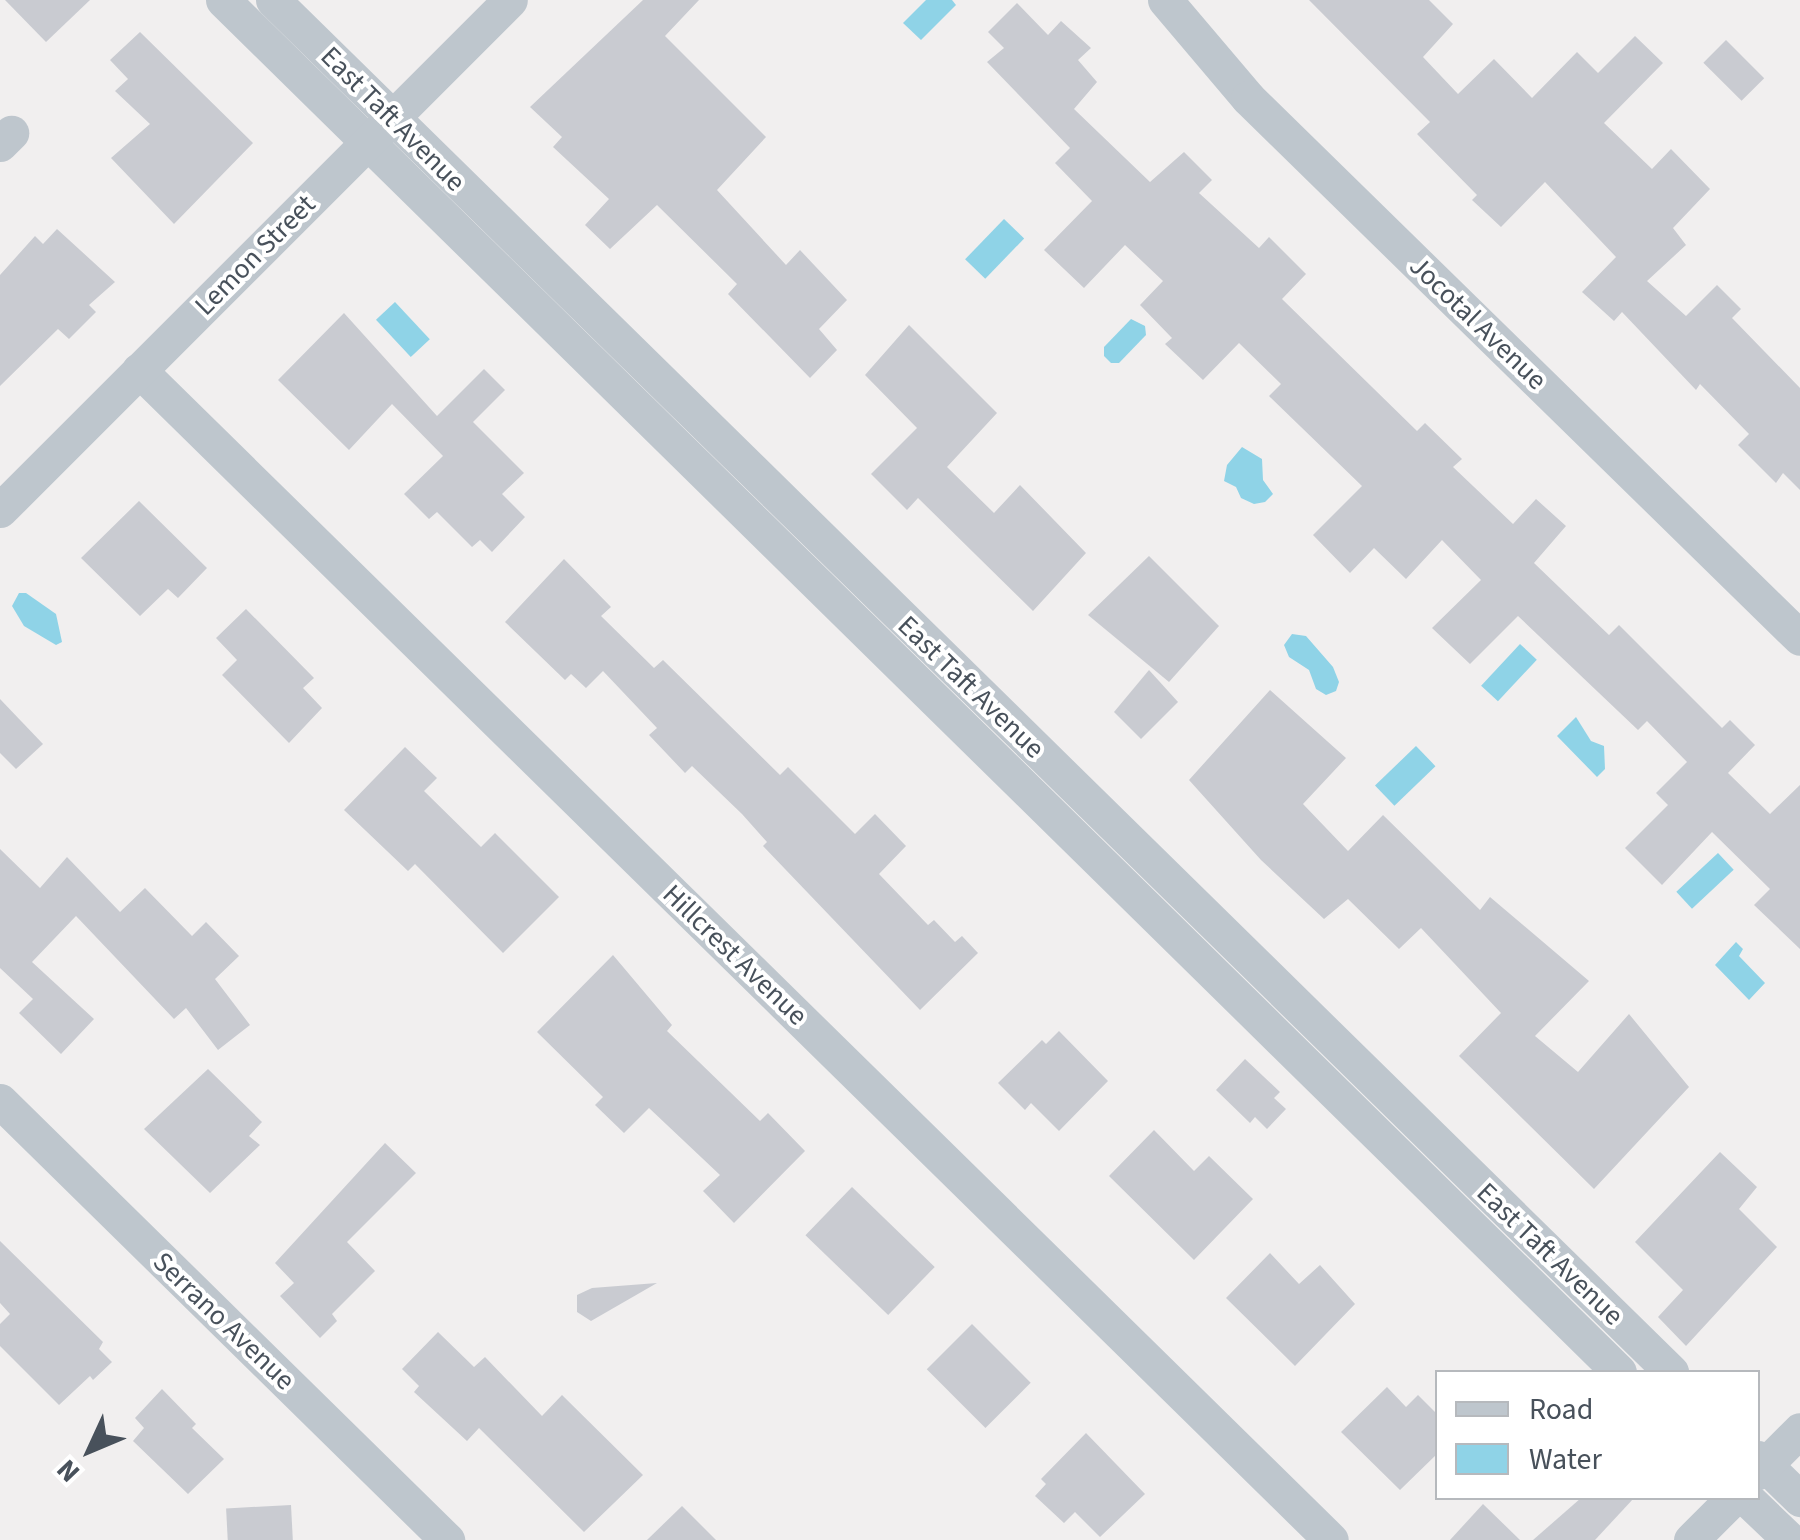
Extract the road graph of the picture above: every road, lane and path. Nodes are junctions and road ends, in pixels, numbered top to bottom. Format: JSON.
{"nodes":[{"id":1,"x":223,"y":0,"type":"edge"},
{"id":2,"x":273,"y":0,"type":"edge"},
{"id":3,"x":510,"y":0,"type":"edge"},
{"id":4,"x":1165,"y":0,"type":"edge"},
{"id":5,"x":379,"y":130,"type":"junction"},
{"id":6,"x":139,"y":370,"type":"junction"},
{"id":7,"x":0,"y":510,"type":"edge"},
{"id":8,"x":920,"y":636,"type":"junction"},
{"id":9,"x":1800,"y":638,"type":"edge"},
{"id":10,"x":896,"y":662,"type":"junction"},
{"id":11,"x":1166,"y":877,"type":"junction"},
{"id":12,"x":1141,"y":903,"type":"junction"},
{"id":13,"x":0,"y":1101,"type":"edge"},
{"id":14,"x":1617,"y":1370,"type":"edge"},
{"id":15,"x":1669,"y":1370,"type":"edge"},
{"id":16,"x":1800,"y":1430,"type":"edge"},
{"id":17,"x":1760,"y":1465,"type":"edge"},
{"id":18,"x":1800,"y":1499,"type":"edge"},
{"id":19,"x":1731,"y":1500,"type":"edge"},
{"id":20,"x":1748,"y":1500,"type":"edge"},
{"id":21,"x":446,"y":1540,"type":"edge"},
{"id":22,"x":1331,"y":1540,"type":"edge"},
{"id":23,"x":1692,"y":1540,"type":"edge"},
{"id":24,"x":1790,"y":1540,"type":"edge"}],
"edges":[{"from":1,"to":5,"type":"street","name":"East Taft Avenue"},
{"from":2,"to":5,"type":"street","name":"East Taft Avenue"},
{"from":3,"to":5,"type":"street","name":"Lemon Street"},
{"from":4,"to":9,"type":"street","name":"Jocotal Avenue"},
{"from":5,"to":6,"type":"street","name":"Lemon Street"},
{"from":5,"to":8,"type":"street","name":"East Taft Avenue"},
{"from":5,"to":10,"type":"street","name":"East Taft Avenue"},
{"from":6,"to":7,"type":"street","name":"Lemon Street"},
{"from":6,"to":22,"type":"street","name":"Hillcrest Avenue"},
{"from":8,"to":10,"type":"street"},
{"from":8,"to":11,"type":"street","name":"East Taft Avenue"},
{"from":10,"to":12,"type":"street","name":"East Taft Avenue"},
{"from":11,"to":12,"type":"street"},
{"from":11,"to":15,"type":"street","name":"East Taft Avenue"},
{"from":12,"to":14,"type":"street","name":"East Taft Avenue"},
{"from":13,"to":21,"type":"street","name":"Serrano Avenue"},
{"from":16,"to":17,"type":"street"},
{"from":17,"to":18,"type":"street"},
{"from":19,"to":23,"type":"street"},
{"from":20,"to":24,"type":"street"}]}
